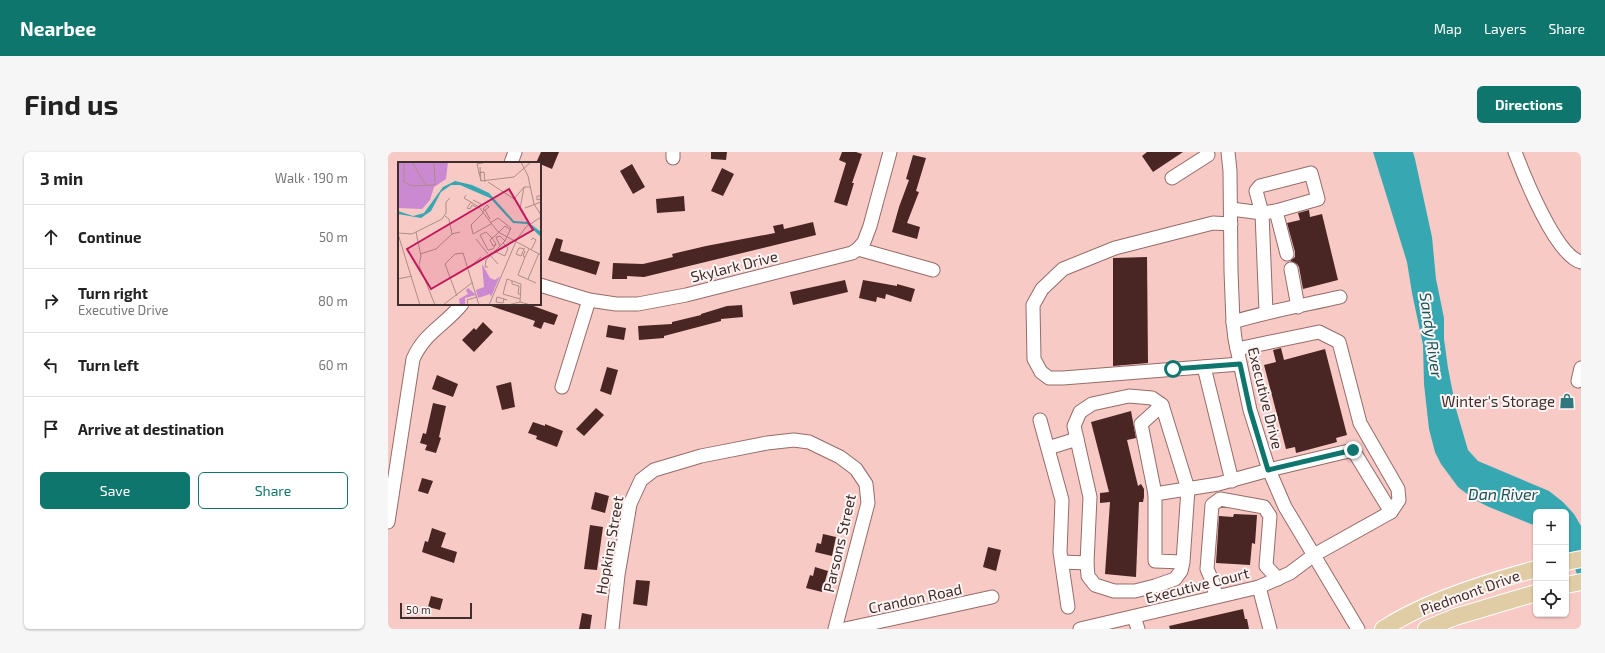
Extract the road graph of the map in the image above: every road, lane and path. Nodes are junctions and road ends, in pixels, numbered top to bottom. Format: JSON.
{"nodes":[{"id":1,"x":515,"y":152,"type":"edge"},
{"id":2,"x":890,"y":152,"type":"edge"},
{"id":3,"x":1228,"y":152,"type":"edge"},
{"id":4,"x":1515,"y":152,"type":"edge"},
{"id":5,"x":1210,"y":153,"type":"edge"},
{"id":6,"x":511,"y":162,"type":"edge"},
{"id":7,"x":1172,"y":178,"type":"dead end"},
{"id":8,"x":1231,"y":209,"type":"junction"},
{"id":9,"x":1276,"y":211,"type":"junction"},
{"id":10,"x":1262,"y":213,"type":"junction"},
{"id":11,"x":1231,"y":224,"type":"junction"},
{"id":12,"x":858,"y":249,"type":"junction"},
{"id":13,"x":1287,"y":254,"type":"dead end"},
{"id":14,"x":1581,"y":262,"type":"edge"},
{"id":15,"x":1291,"y":269,"type":"dead end"},
{"id":16,"x":933,"y":270,"type":"dead end"},
{"id":17,"x":541,"y":285,"type":"edge"},
{"id":18,"x":1340,"y":297,"type":"dead end"},
{"id":19,"x":589,"y":300,"type":"junction"},
{"id":20,"x":461,"y":305,"type":"edge"},
{"id":21,"x":1298,"y":307,"type":"junction"},
{"id":22,"x":1266,"y":312,"type":"junction"},
{"id":23,"x":1233,"y":322,"type":"junction"},
{"id":24,"x":1237,"y":349,"type":"junction"},
{"id":25,"x":1240,"y":364,"type":"junction"},
{"id":26,"x":1204,"y":367,"type":"junction"},
{"id":27,"x":562,"y":387,"type":"dead end"},
{"id":28,"x":1162,"y":405,"type":"junction"},
{"id":29,"x":1040,"y":420,"type":"dead end"},
{"id":30,"x":1077,"y":439,"type":"junction"},
{"id":31,"x":1048,"y":448,"type":"junction"},
{"id":32,"x":673,"y":464,"type":"joint"},
{"id":33,"x":1268,"y":470,"type":"junction"},
{"id":34,"x":1232,"y":481,"type":"junction"},
{"id":35,"x":1218,"y":484,"type":"junction"},
{"id":36,"x":1188,"y":489,"type":"junction"},
{"id":37,"x":1155,"y":494,"type":"junction"},
{"id":38,"x":1220,"y":499,"type":"junction"},
{"id":39,"x":1282,"y":500,"type":"junction"},
{"id":40,"x":1264,"y":507,"type":"junction"},
{"id":41,"x":1391,"y":512,"type":"junction"},
{"id":42,"x":388,"y":522,"type":"edge"},
{"id":43,"x":1314,"y":555,"type":"junction"},
{"id":44,"x":1581,"y":559,"type":"edge"},
{"id":45,"x":1569,"y":561,"type":"edge"},
{"id":46,"x":1062,"y":562,"type":"junction"},
{"id":47,"x":1183,"y":562,"type":"junction"},
{"id":48,"x":1087,"y":563,"type":"junction"},
{"id":49,"x":1533,"y":570,"type":"edge"},
{"id":50,"x":1278,"y":579,"type":"junction"},
{"id":51,"x":1581,"y":582,"type":"edge"},
{"id":52,"x":1569,"y":584,"type":"edge"},
{"id":53,"x":1259,"y":587,"type":"junction"},
{"id":54,"x":1533,"y":594,"type":"edge"},
{"id":55,"x":1215,"y":596,"type":"junction"},
{"id":56,"x":992,"y":597,"type":"dead end"},
{"id":57,"x":1068,"y":607,"type":"dead end"},
{"id":58,"x":1136,"y":623,"type":"edge"},
{"id":59,"x":612,"y":629,"type":"edge"},
{"id":60,"x":835,"y":629,"type":"edge"},
{"id":61,"x":845,"y":629,"type":"edge"},
{"id":62,"x":1082,"y":629,"type":"edge"},
{"id":63,"x":1270,"y":629,"type":"edge"},
{"id":64,"x":1358,"y":629,"type":"edge"},
{"id":65,"x":1383,"y":629,"type":"edge"},
{"id":66,"x":1426,"y":629,"type":"edge"}],
"edges":[{"from":1,"to":6,"type":"street"},
{"from":2,"to":12,"type":"street"},
{"from":3,"to":8,"type":"street","name":"Executive Drive"},
{"from":4,"to":14,"type":"street"},
{"from":5,"to":7,"type":"street"},
{"from":8,"to":10,"type":"street"},
{"from":8,"to":11,"type":"street","name":"Executive Drive"},
{"from":9,"to":10,"type":"street"},
{"from":9,"to":10,"type":"street"},
{"from":9,"to":13,"type":"street"},
{"from":10,"to":22,"type":"street"},
{"from":11,"to":23,"type":"street","name":"Executive Drive"},
{"from":11,"to":26,"type":"street"},
{"from":12,"to":16,"type":"street"},
{"from":12,"to":19,"type":"street","name":"Skylark Drive"},
{"from":15,"to":21,"type":"street"},
{"from":17,"to":19,"type":"street","name":"Skylark Drive"},
{"from":18,"to":21,"type":"street"},
{"from":19,"to":27,"type":"street"},
{"from":20,"to":42,"type":"street"},
{"from":21,"to":22,"type":"street"},
{"from":22,"to":23,"type":"street"},
{"from":23,"to":24,"type":"street","name":"Executive Drive"},
{"from":24,"to":25,"type":"street","name":"Executive Drive"},
{"from":24,"to":41,"type":"street"},
{"from":25,"to":26,"type":"street"},
{"from":25,"to":33,"type":"street","name":"Executive Drive"},
{"from":26,"to":34,"type":"street"},
{"from":28,"to":30,"type":"street"},
{"from":28,"to":36,"type":"street"},
{"from":28,"to":37,"type":"street"},
{"from":29,"to":31,"type":"street"},
{"from":30,"to":31,"type":"street"},
{"from":30,"to":48,"type":"street"},
{"from":31,"to":46,"type":"street"},
{"from":32,"to":59,"type":"street","name":"Hopkins Street"},
{"from":32,"to":60,"type":"street","name":"Parsons Street"},
{"from":33,"to":34,"type":"street"},
{"from":33,"to":39,"type":"street","name":"Executive Drive"},
{"from":33,"to":41,"type":"street"},
{"from":34,"to":35,"type":"street"},
{"from":35,"to":36,"type":"street"},
{"from":35,"to":38,"type":"street"},
{"from":36,"to":37,"type":"street"},
{"from":36,"to":47,"type":"street"},
{"from":37,"to":47,"type":"street"},
{"from":38,"to":40,"type":"street"},
{"from":38,"to":55,"type":"street"},
{"from":39,"to":40,"type":"street"},
{"from":39,"to":43,"type":"street","name":"Executive Drive"},
{"from":40,"to":50,"type":"street"},
{"from":41,"to":43,"type":"street","name":"Executive Court"},
{"from":43,"to":50,"type":"street","name":"Executive Court"},
{"from":43,"to":64,"type":"street","name":"Executive Drive"},
{"from":44,"to":45,"type":"main road"},
{"from":46,"to":48,"type":"street"},
{"from":46,"to":57,"type":"street"},
{"from":47,"to":48,"type":"street"},
{"from":49,"to":65,"type":"main road","name":"Piedmont Drive"},
{"from":50,"to":53,"type":"street","name":"Executive Court"},
{"from":51,"to":52,"type":"main road"},
{"from":53,"to":55,"type":"street","name":"Executive Court"},
{"from":53,"to":63,"type":"street"},
{"from":54,"to":66,"type":"main road","name":"Piedmont Drive"},
{"from":55,"to":58,"type":"street","name":"Executive Court"},
{"from":56,"to":61,"type":"street","name":"Crandon Road"},
{"from":58,"to":62,"type":"street","name":"Executive Court"}]}
